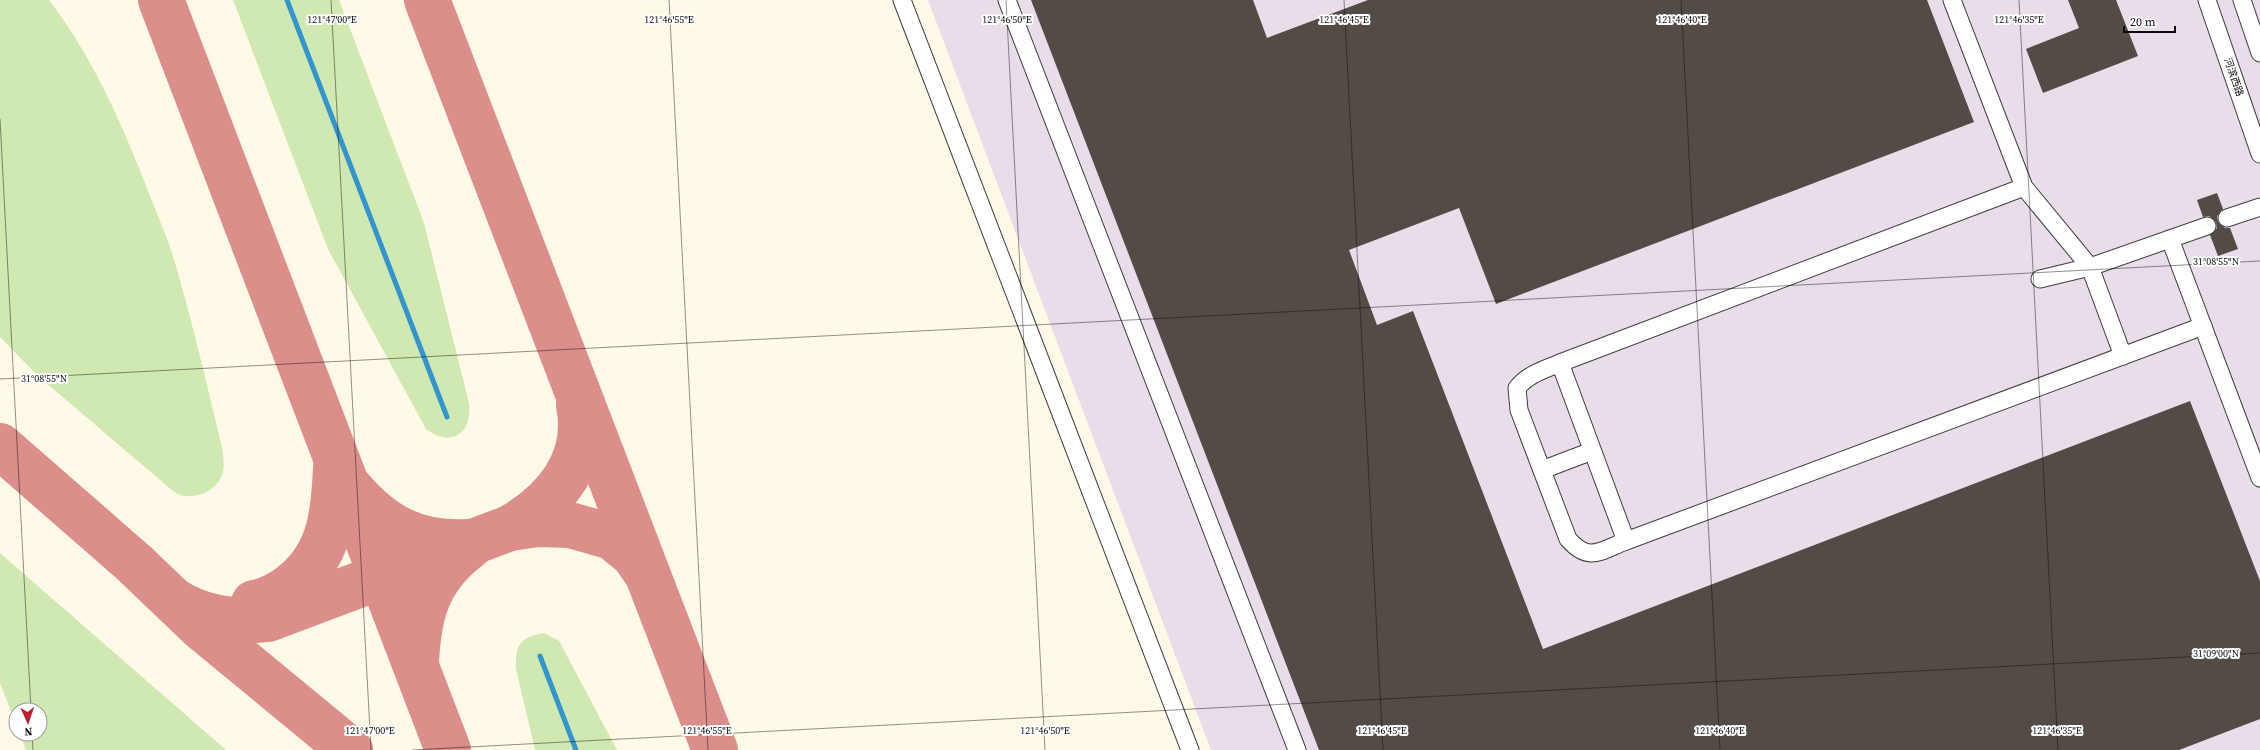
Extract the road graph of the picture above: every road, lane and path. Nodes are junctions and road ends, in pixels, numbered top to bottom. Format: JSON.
{"nodes":[{"id":1,"x":902,"y":0,"type":"edge"},
{"id":2,"x":1007,"y":0,"type":"edge"},
{"id":3,"x":1952,"y":0,"type":"edge"},
{"id":4,"x":2207,"y":0,"type":"edge"},
{"id":5,"x":2242,"y":0,"type":"edge"},
{"id":6,"x":2260,"y":53,"type":"edge"},
{"id":7,"x":2260,"y":154,"type":"edge"},
{"id":8,"x":2024,"y":187,"type":"junction"},
{"id":9,"x":2260,"y":207,"type":"edge"},
{"id":10,"x":2227,"y":218,"type":"dead end"},
{"id":11,"x":2207,"y":226,"type":"dead end"},
{"id":12,"x":2170,"y":239,"type":"junction"},
{"id":13,"x":2090,"y":267,"type":"junction"},
{"id":14,"x":2040,"y":279,"type":"dead end"},
{"id":15,"x":2203,"y":326,"type":"junction"},
{"id":16,"x":2124,"y":356,"type":"junction"},
{"id":17,"x":1560,"y":363,"type":"junction"},
{"id":18,"x":1592,"y":451,"type":"junction"},
{"id":19,"x":1542,"y":470,"type":"junction"},
{"id":20,"x":2260,"y":478,"type":"edge"},
{"id":21,"x":1626,"y":542,"type":"junction"},
{"id":22,"x":1190,"y":750,"type":"edge"},
{"id":23,"x":1297,"y":750,"type":"edge"}],
"edges":[{"from":1,"to":22,"type":"street"},
{"from":2,"to":23,"type":"street"},
{"from":3,"to":8,"type":"street"},
{"from":4,"to":7,"type":"street","name":"河滨西路"},
{"from":5,"to":6,"type":"street"},
{"from":8,"to":13,"type":"street"},
{"from":8,"to":17,"type":"street"},
{"from":9,"to":10,"type":"street"},
{"from":11,"to":12,"type":"street"},
{"from":12,"to":13,"type":"street"},
{"from":12,"to":15,"type":"street"},
{"from":13,"to":14,"type":"street"},
{"from":13,"to":16,"type":"street"},
{"from":15,"to":16,"type":"street"},
{"from":15,"to":20,"type":"street"},
{"from":16,"to":21,"type":"street"},
{"from":17,"to":18,"type":"street"},
{"from":17,"to":19,"type":"street"},
{"from":18,"to":19,"type":"street"},
{"from":18,"to":21,"type":"street"},
{"from":19,"to":21,"type":"street"}]}
